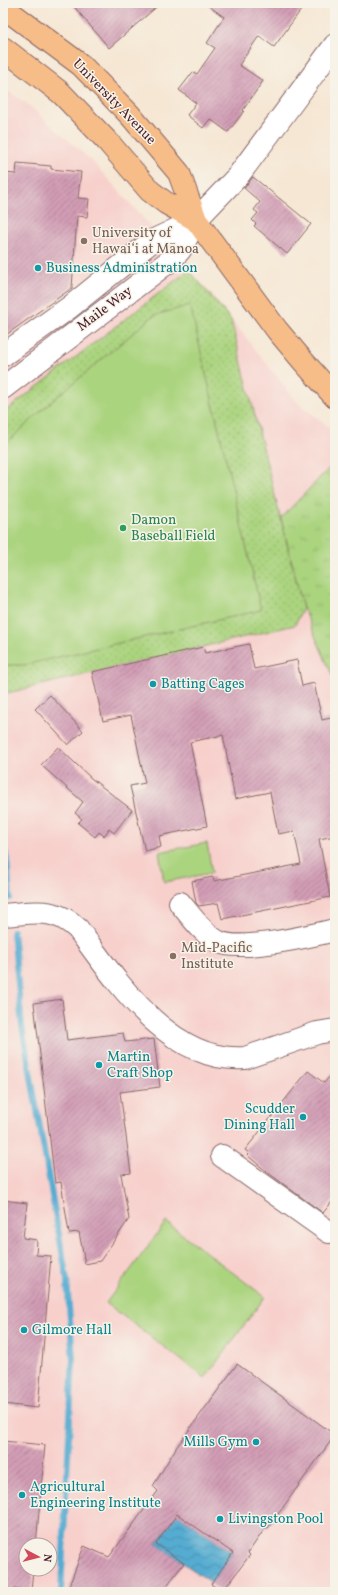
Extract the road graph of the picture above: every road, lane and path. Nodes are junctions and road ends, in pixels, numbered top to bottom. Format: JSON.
{"nodes":[{"id":1,"x":3,"y":7,"type":"edge"},
{"id":2,"x":335,"y":45,"type":"edge"},
{"id":3,"x":3,"y":48,"type":"edge"},
{"id":4,"x":196,"y":220,"type":"junction"},
{"id":5,"x":3,"y":355,"type":"edge"},
{"id":6,"x":3,"y":388,"type":"edge"},
{"id":7,"x":335,"y":397,"type":"edge"},
{"id":8,"x":180,"y":903,"type":"dead end"},
{"id":9,"x":3,"y":915,"type":"edge"},
{"id":10,"x":335,"y":930,"type":"edge"},
{"id":11,"x":335,"y":1030,"type":"edge"},
{"id":12,"x":222,"y":1156,"type":"dead end"},
{"id":13,"x":329,"y":1232,"type":"dead end"}],
"edges":[{"from":1,"to":4,"type":"main road","name":"University Avenue"},
{"from":2,"to":4,"type":"street","name":"Maile Way"},
{"from":3,"to":4,"type":"main road","name":"University Avenue"},
{"from":4,"to":5,"type":"street","name":"Maile Way"},
{"from":4,"to":6,"type":"street","name":"Maile Way"},
{"from":4,"to":7,"type":"main road","name":"University Avenue"},
{"from":8,"to":10,"type":"street"},
{"from":9,"to":11,"type":"street"},
{"from":12,"to":13,"type":"street"}]}
